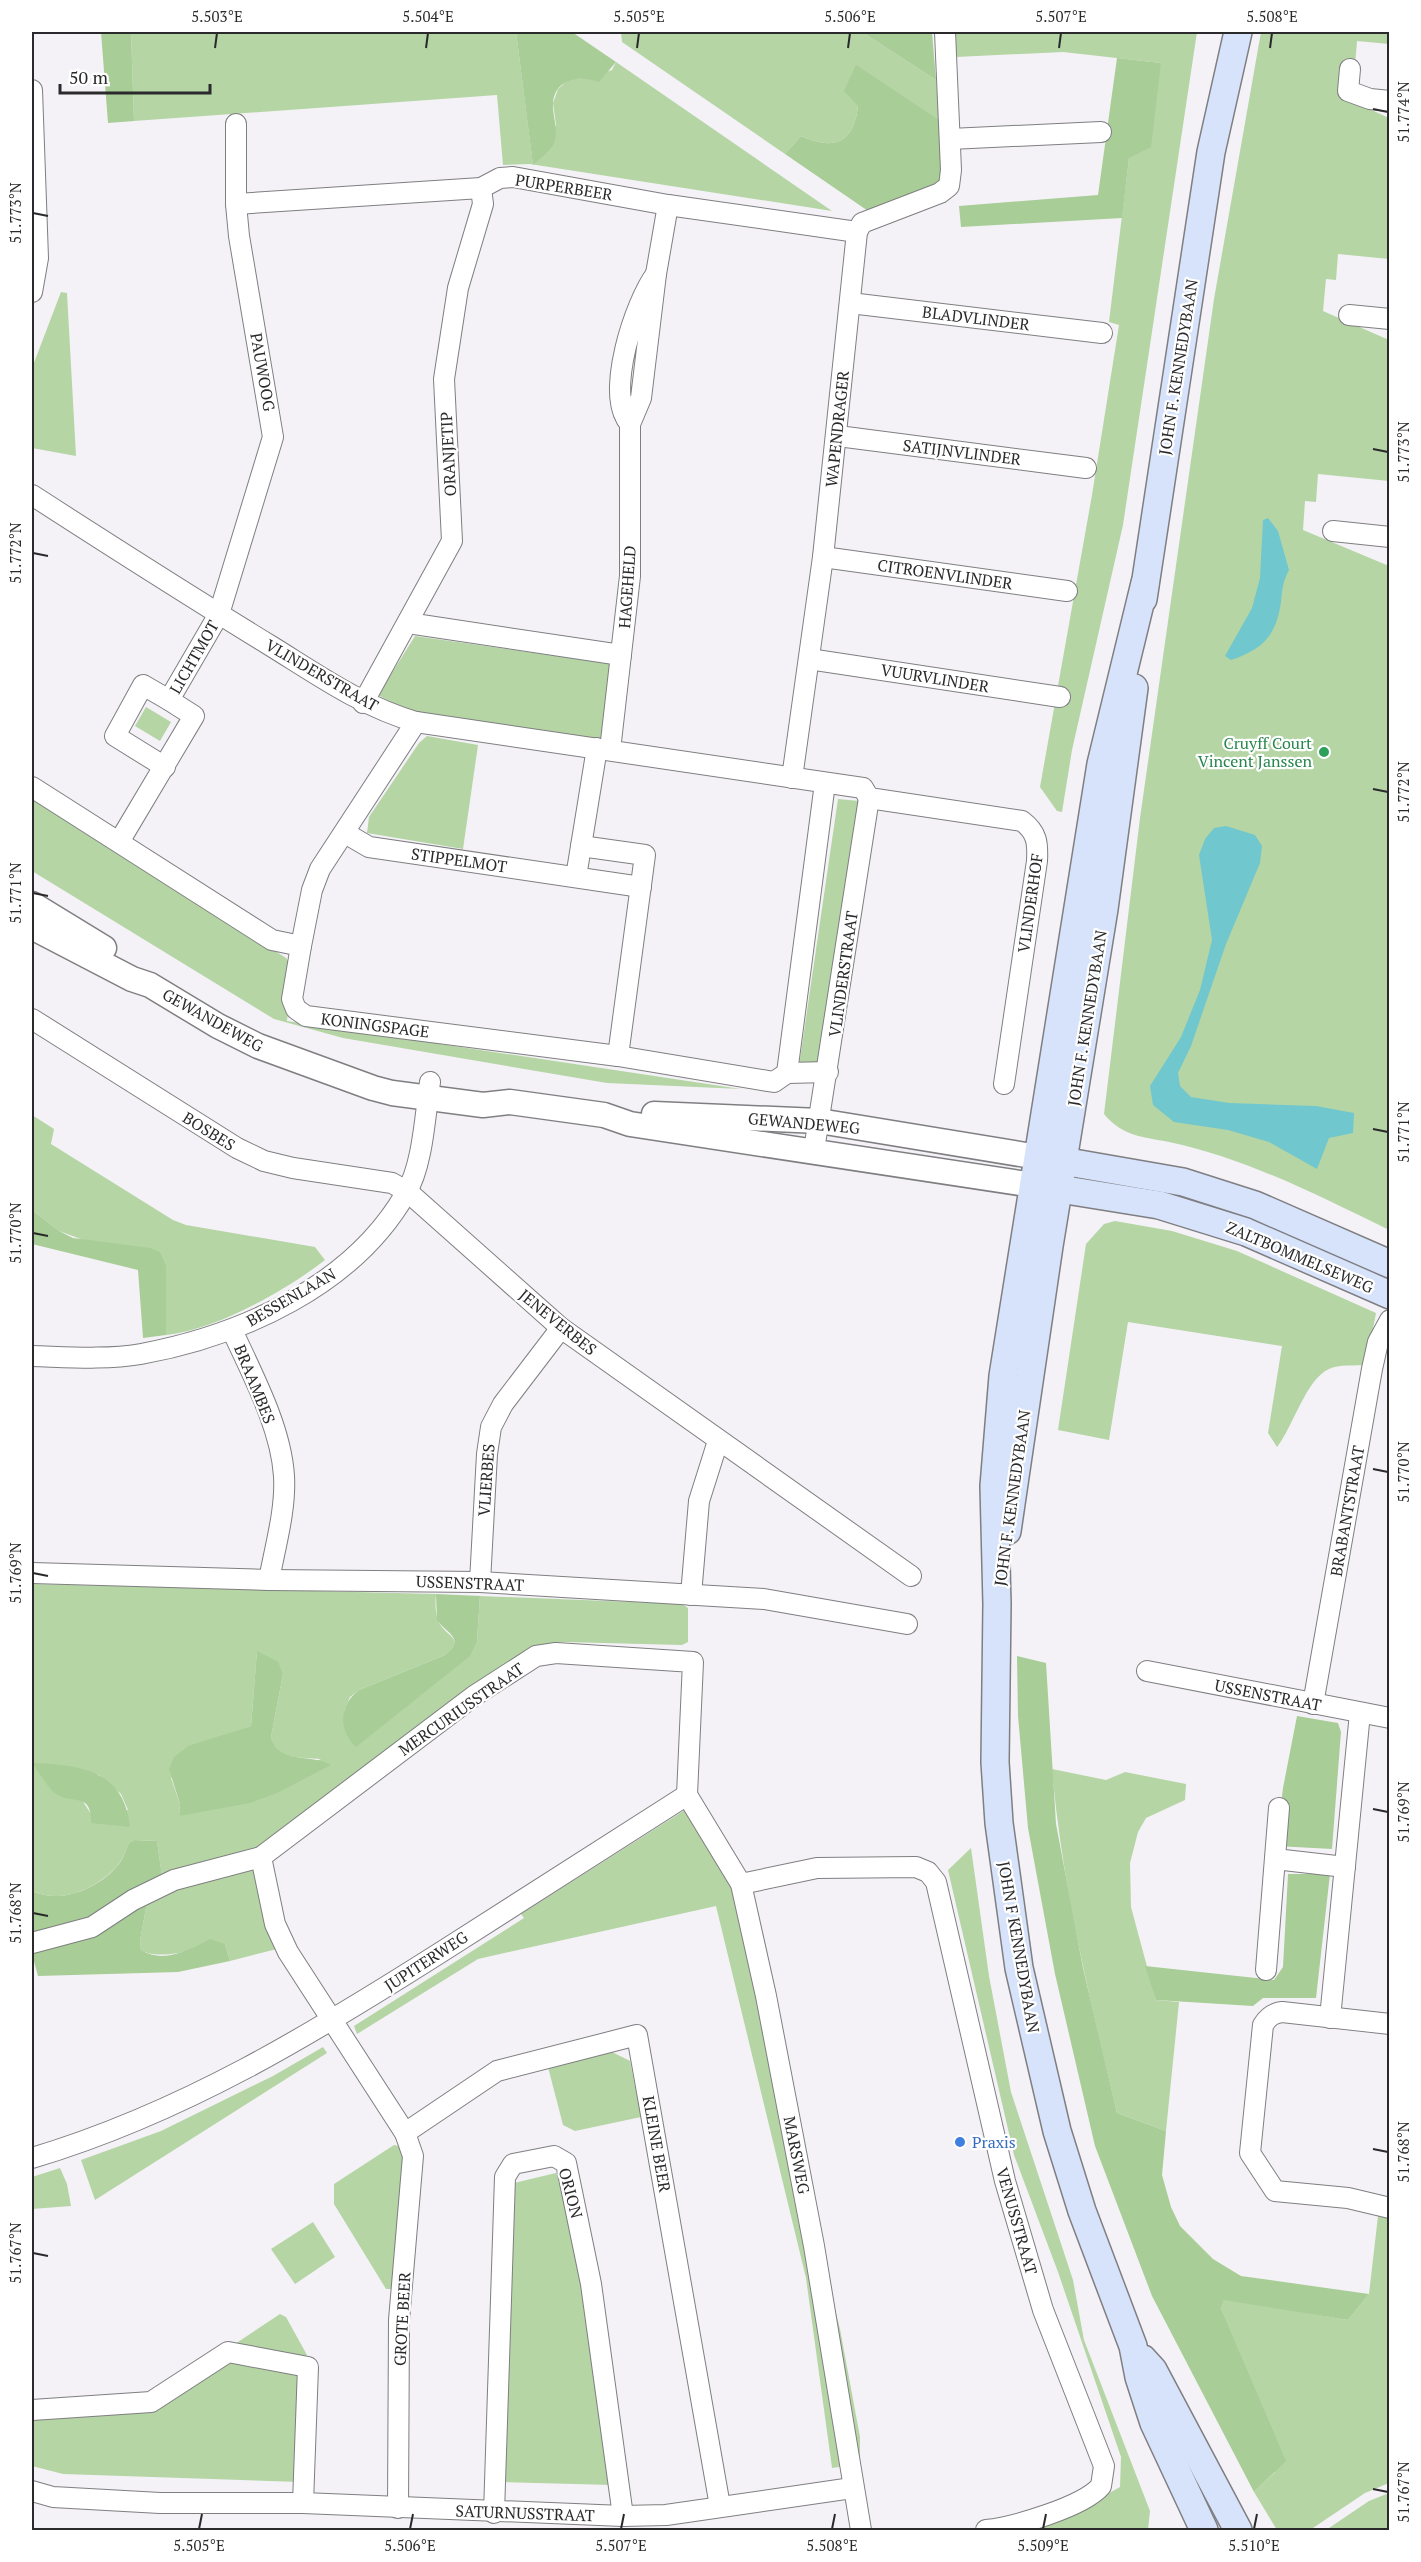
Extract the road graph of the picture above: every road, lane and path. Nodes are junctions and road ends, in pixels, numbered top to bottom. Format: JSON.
{"nodes":[{"id":1,"x":945,"y":32,"type":"edge"},
{"id":2,"x":1225,"y":32,"type":"edge"},
{"id":3,"x":1238,"y":32,"type":"edge"},
{"id":4,"x":1350,"y":69,"type":"dead end"},
{"id":5,"x":32,"y":90,"type":"edge"},
{"id":6,"x":1389,"y":101,"type":"edge"},
{"id":7,"x":32,"y":124,"type":"edge"},
{"id":8,"x":236,"y":124,"type":"dead end"},
{"id":9,"x":1101,"y":132,"type":"dead end"},
{"id":10,"x":950,"y":139,"type":"junction"},
{"id":11,"x":1211,"y":152,"type":"junction"},
{"id":12,"x":481,"y":188,"type":"junction"},
{"id":13,"x":236,"y":204,"type":"junction"},
{"id":14,"x":668,"y":205,"type":"junction"},
{"id":15,"x":857,"y":231,"type":"junction"},
{"id":16,"x":32,"y":292,"type":"edge"},
{"id":17,"x":850,"y":303,"type":"junction"},
{"id":18,"x":1349,"y":315,"type":"dead end"},
{"id":19,"x":1389,"y":319,"type":"edge"},
{"id":20,"x":1102,"y":333,"type":"dead end"},
{"id":21,"x":837,"y":436,"type":"junction"},
{"id":22,"x":1086,"y":468,"type":"dead end"},
{"id":23,"x":32,"y":495,"type":"edge"},
{"id":24,"x":1333,"y":531,"type":"dead end"},
{"id":25,"x":1389,"y":537,"type":"edge"},
{"id":26,"x":823,"y":557,"type":"junction"},
{"id":27,"x":1067,"y":591,"type":"dead end"},
{"id":28,"x":219,"y":614,"type":"junction"},
{"id":29,"x":408,"y":623,"type":"junction"},
{"id":30,"x":621,"y":655,"type":"junction"},
{"id":31,"x":809,"y":659,"type":"junction"},
{"id":32,"x":1060,"y":697,"type":"dead end"},
{"id":33,"x":169,"y":700,"type":"junction"},
{"id":34,"x":363,"y":702,"type":"junction"},
{"id":35,"x":416,"y":722,"type":"junction"},
{"id":36,"x":603,"y":749,"type":"junction"},
{"id":37,"x":165,"y":767,"type":"junction"},
{"id":38,"x":792,"y":778,"type":"junction"},
{"id":39,"x":825,"y":783,"type":"junction"},
{"id":40,"x":32,"y":787,"type":"edge"},
{"id":41,"x":869,"y":798,"type":"junction"},
{"id":42,"x":345,"y":833,"type":"junction"},
{"id":43,"x":119,"y":842,"type":"junction"},
{"id":44,"x":581,"y":846,"type":"junction"},
{"id":45,"x":576,"y":877,"type":"junction"},
{"id":46,"x":641,"y":887,"type":"junction"},
{"id":47,"x":32,"y":904,"type":"edge"},
{"id":48,"x":32,"y":927,"type":"edge"},
{"id":49,"x":300,"y":946,"type":"junction"},
{"id":50,"x":150,"y":985,"type":"junction"},
{"id":51,"x":32,"y":1019,"type":"edge"},
{"id":52,"x":618,"y":1056,"type":"junction"},
{"id":53,"x":828,"y":1072,"type":"junction"},
{"id":54,"x":787,"y":1073,"type":"junction"},
{"id":55,"x":1004,"y":1084,"type":"dead end"},
{"id":56,"x":428,"y":1090,"type":"junction"},
{"id":57,"x":604,"y":1115,"type":"junction"},
{"id":58,"x":819,"y":1120,"type":"junction"},
{"id":59,"x":814,"y":1150,"type":"junction"},
{"id":60,"x":1051,"y":1159,"type":"junction"},
{"id":61,"x":1046,"y":1187,"type":"junction"},
{"id":62,"x":408,"y":1192,"type":"junction"},
{"id":63,"x":1389,"y":1264,"type":"edge"},
{"id":64,"x":1389,"y":1295,"type":"edge"},
{"id":65,"x":1389,"y":1320,"type":"edge"},
{"id":66,"x":561,"y":1328,"type":"junction"},
{"id":67,"x":232,"y":1330,"type":"junction"},
{"id":68,"x":32,"y":1356,"type":"edge"},
{"id":69,"x":718,"y":1441,"type":"junction"},
{"id":70,"x":32,"y":1573,"type":"edge"},
{"id":71,"x":911,"y":1576,"type":"dead end"},
{"id":72,"x":269,"y":1580,"type":"junction"},
{"id":73,"x":480,"y":1582,"type":"junction"},
{"id":74,"x":691,"y":1595,"type":"junction"},
{"id":75,"x":996,"y":1612,"type":"joint"},
{"id":76,"x":907,"y":1624,"type":"dead end"},
{"id":77,"x":1147,"y":1671,"type":"dead end"},
{"id":78,"x":1313,"y":1704,"type":"junction"},
{"id":79,"x":1360,"y":1713,"type":"junction"},
{"id":80,"x":1389,"y":1718,"type":"edge"},
{"id":81,"x":687,"y":1795,"type":"junction"},
{"id":82,"x":1279,"y":1808,"type":"dead end"},
{"id":83,"x":261,"y":1857,"type":"junction"},
{"id":84,"x":1275,"y":1859,"type":"junction"},
{"id":85,"x":1345,"y":1867,"type":"junction"},
{"id":86,"x":741,"y":1884,"type":"junction"},
{"id":87,"x":32,"y":1943,"type":"edge"},
{"id":88,"x":1266,"y":1970,"type":"dead end"},
{"id":89,"x":1330,"y":2018,"type":"junction"},
{"id":90,"x":333,"y":2021,"type":"junction"},
{"id":91,"x":1389,"y":2024,"type":"edge"},
{"id":92,"x":405,"y":2133,"type":"junction"},
{"id":93,"x":32,"y":2158,"type":"edge"},
{"id":94,"x":1389,"y":2208,"type":"edge"},
{"id":95,"x":1133,"y":2346,"type":"junction"},
{"id":96,"x":32,"y":2410,"type":"edge"},
{"id":97,"x":1174,"y":2469,"type":"junction"},
{"id":98,"x":852,"y":2488,"type":"junction"},
{"id":99,"x":32,"y":2491,"type":"edge"},
{"id":100,"x":303,"y":2503,"type":"junction"},
{"id":101,"x":720,"y":2506,"type":"junction"},
{"id":102,"x":398,"y":2508,"type":"junction"},
{"id":103,"x":494,"y":2513,"type":"junction"},
{"id":104,"x":623,"y":2516,"type":"junction"},
{"id":105,"x":861,"y":2530,"type":"edge"},
{"id":106,"x":986,"y":2530,"type":"edge"},
{"id":107,"x":1180,"y":2530,"type":"edge"},
{"id":108,"x":1204,"y":2530,"type":"edge"},
{"id":109,"x":1238,"y":2530,"type":"edge"}],
"edges":[{"from":1,"to":10,"type":"street"},
{"from":2,"to":11,"type":"main road","name":"JOHN F. KENNEDYBAAN"},
{"from":3,"to":11,"type":"main road","name":"JOHN F. KENNEDYBAAN"},
{"from":4,"to":6,"type":"street"},
{"from":5,"to":7,"type":"street"},
{"from":7,"to":16,"type":"street"},
{"from":8,"to":13,"type":"street","name":"PAUWOOG"},
{"from":9,"to":10,"type":"street"},
{"from":10,"to":15,"type":"street"},
{"from":11,"to":60,"type":"main road","name":"JOHN F. KENNEDYBAAN"},
{"from":12,"to":13,"type":"street","name":"PURPERBEER"},
{"from":12,"to":14,"type":"street","name":"PURPERBEER"},
{"from":12,"to":29,"type":"street","name":"ORANJETIP"},
{"from":13,"to":28,"type":"street","name":"PAUWOOG"},
{"from":14,"to":15,"type":"street","name":"PURPERBEER"},
{"from":14,"to":30,"type":"street","name":"HAGEHELD"},
{"from":15,"to":17,"type":"street","name":"WAPENDRAGER"},
{"from":17,"to":20,"type":"street","name":"BLADVLINDER"},
{"from":17,"to":21,"type":"street","name":"WAPENDRAGER"},
{"from":18,"to":19,"type":"street"},
{"from":21,"to":22,"type":"street","name":"SATIJNVLINDER"},
{"from":21,"to":26,"type":"street","name":"WAPENDRAGER"},
{"from":23,"to":28,"type":"street","name":"VLINDERSTRAAT"},
{"from":24,"to":25,"type":"street"},
{"from":26,"to":27,"type":"street","name":"CITROENVLINDER"},
{"from":26,"to":31,"type":"street","name":"WAPENDRAGER"},
{"from":28,"to":33,"type":"street","name":"LICHTMOT"},
{"from":28,"to":34,"type":"street","name":"VLINDERSTRAAT"},
{"from":29,"to":30,"type":"street"},
{"from":29,"to":34,"type":"street","name":"ORANJETIP"},
{"from":30,"to":36,"type":"street","name":"HAGEHELD"},
{"from":31,"to":32,"type":"street","name":"VUURVLINDER"},
{"from":31,"to":38,"type":"street","name":"WAPENDRAGER"},
{"from":33,"to":37,"type":"street","name":"LICHTMOT"},
{"from":33,"to":37,"type":"street","name":"LICHTMOT"},
{"from":34,"to":35,"type":"street","name":"VLINDERSTRAAT"},
{"from":35,"to":36,"type":"street","name":"VLINDERSTRAAT"},
{"from":35,"to":42,"type":"street"},
{"from":36,"to":38,"type":"street","name":"VLINDERSTRAAT"},
{"from":36,"to":44,"type":"street"},
{"from":37,"to":43,"type":"street","name":"LICHTMOT"},
{"from":38,"to":39,"type":"street","name":"VLINDERHOF"},
{"from":39,"to":41,"type":"street","name":"VLINDERHOF"},
{"from":39,"to":54,"type":"street"},
{"from":40,"to":43,"type":"street"},
{"from":41,"to":53,"type":"street","name":"VLINDERSTRAAT"},
{"from":41,"to":55,"type":"street","name":"VLINDERHOF"},
{"from":42,"to":45,"type":"street","name":"STIPPELMOT"},
{"from":42,"to":49,"type":"street"},
{"from":43,"to":49,"type":"street"},
{"from":44,"to":45,"type":"street"},
{"from":44,"to":46,"type":"street"},
{"from":45,"to":46,"type":"street","name":"STIPPELMOT"},
{"from":46,"to":52,"type":"street"},
{"from":47,"to":50,"type":"street","name":"GEWANDEWEG"},
{"from":48,"to":50,"type":"street","name":"GEWANDEWEG"},
{"from":49,"to":52,"type":"street","name":"KONINGSPAGE"},
{"from":50,"to":56,"type":"street","name":"GEWANDEWEG"},
{"from":51,"to":62,"type":"street","name":"BOSBES"},
{"from":52,"to":54,"type":"street","name":"KONINGSPAGE"},
{"from":53,"to":54,"type":"street","name":"KONINGSPAGE"},
{"from":53,"to":58,"type":"street","name":"VLINDERSTRAAT"},
{"from":56,"to":57,"type":"street","name":"GEWANDEWEG"},
{"from":56,"to":62,"type":"street","name":"BESSENLAAN"},
{"from":57,"to":58,"type":"street","name":"GEWANDEWEG"},
{"from":57,"to":59,"type":"street","name":"GEWANDEWEG"},
{"from":58,"to":59,"type":"street","name":"VLINDERSTRAAT"},
{"from":58,"to":60,"type":"street","name":"GEWANDEWEG"},
{"from":59,"to":61,"type":"street","name":"GEWANDEWEG"},
{"from":60,"to":61,"type":"main road","name":"JOHN F. KENNEDYBAAN"},
{"from":60,"to":63,"type":"main road","name":"ZALTBOMMELSEWEG"},
{"from":61,"to":64,"type":"main road","name":"ZALTBOMMELSEWEG"},
{"from":61,"to":75,"type":"main road","name":"JOHN F. KENNEDYBAAN"},
{"from":62,"to":66,"type":"street","name":"JENEVERBES"},
{"from":62,"to":67,"type":"street","name":"BESSENLAAN"},
{"from":65,"to":78,"type":"street","name":"BRABANTSTRAAT"},
{"from":66,"to":69,"type":"street","name":"JENEVERBES"},
{"from":66,"to":73,"type":"street","name":"VLIERBES"},
{"from":67,"to":68,"type":"street","name":"BESSENLAAN"},
{"from":67,"to":72,"type":"street","name":"BRAAMBES"},
{"from":69,"to":71,"type":"street","name":"JENEVERBES"},
{"from":69,"to":74,"type":"street"},
{"from":70,"to":72,"type":"street","name":"USSENSTRAAT"},
{"from":72,"to":73,"type":"street","name":"USSENSTRAAT"},
{"from":73,"to":74,"type":"street","name":"USSENSTRAAT"},
{"from":74,"to":76,"type":"street","name":"USSENSTRAAT"},
{"from":75,"to":95,"type":"main road","name":"JOHN F KENNEDYBAAN"},
{"from":77,"to":78,"type":"street","name":"USSENSTRAAT"},
{"from":78,"to":79,"type":"street","name":"USSENSTRAAT"},
{"from":79,"to":80,"type":"street","name":"USSENSTRAAT"},
{"from":79,"to":85,"type":"street"},
{"from":81,"to":83,"type":"street","name":"MERCURIUSSTRAAT"},
{"from":81,"to":86,"type":"street","name":"MARSWEG"},
{"from":81,"to":90,"type":"street","name":"JUPITERWEG"},
{"from":82,"to":84,"type":"street"},
{"from":83,"to":87,"type":"street","name":"MERCURIUSSTRAAT"},
{"from":83,"to":90,"type":"street"},
{"from":84,"to":85,"type":"street"},
{"from":84,"to":88,"type":"street"},
{"from":85,"to":89,"type":"street"},
{"from":86,"to":98,"type":"street","name":"MARSWEG"},
{"from":86,"to":106,"type":"street","name":"VENUSSTRAAT"},
{"from":89,"to":91,"type":"street"},
{"from":89,"to":94,"type":"street"},
{"from":90,"to":92,"type":"street","name":"GROTE BEER"},
{"from":90,"to":93,"type":"street","name":"JUPITERWEG"},
{"from":92,"to":101,"type":"street","name":"KLEINE BEER"},
{"from":92,"to":102,"type":"street","name":"GROTE BEER"},
{"from":95,"to":97,"type":"main road","name":"JOHN F KENNEDYBAAN"},
{"from":95,"to":109,"type":"main road","name":"JOHN F KENNEDYBAAN"},
{"from":96,"to":100,"type":"street"},
{"from":97,"to":107,"type":"main road"},
{"from":97,"to":108,"type":"main road","name":"JOHN F KENNEDYBAAN"},
{"from":98,"to":101,"type":"street","name":"SATURNUSSTRAAT"},
{"from":98,"to":105,"type":"street","name":"MARSWEG"},
{"from":99,"to":100,"type":"street","name":"SATURNUSSTRAAT"},
{"from":100,"to":102,"type":"street","name":"SATURNUSSTRAAT"},
{"from":101,"to":104,"type":"street","name":"SATURNUSSTRAAT"},
{"from":102,"to":103,"type":"street","name":"SATURNUSSTRAAT"},
{"from":103,"to":104,"type":"street","name":"SATURNUSSTRAAT"},
{"from":103,"to":104,"type":"street","name":"ORION"}]}
